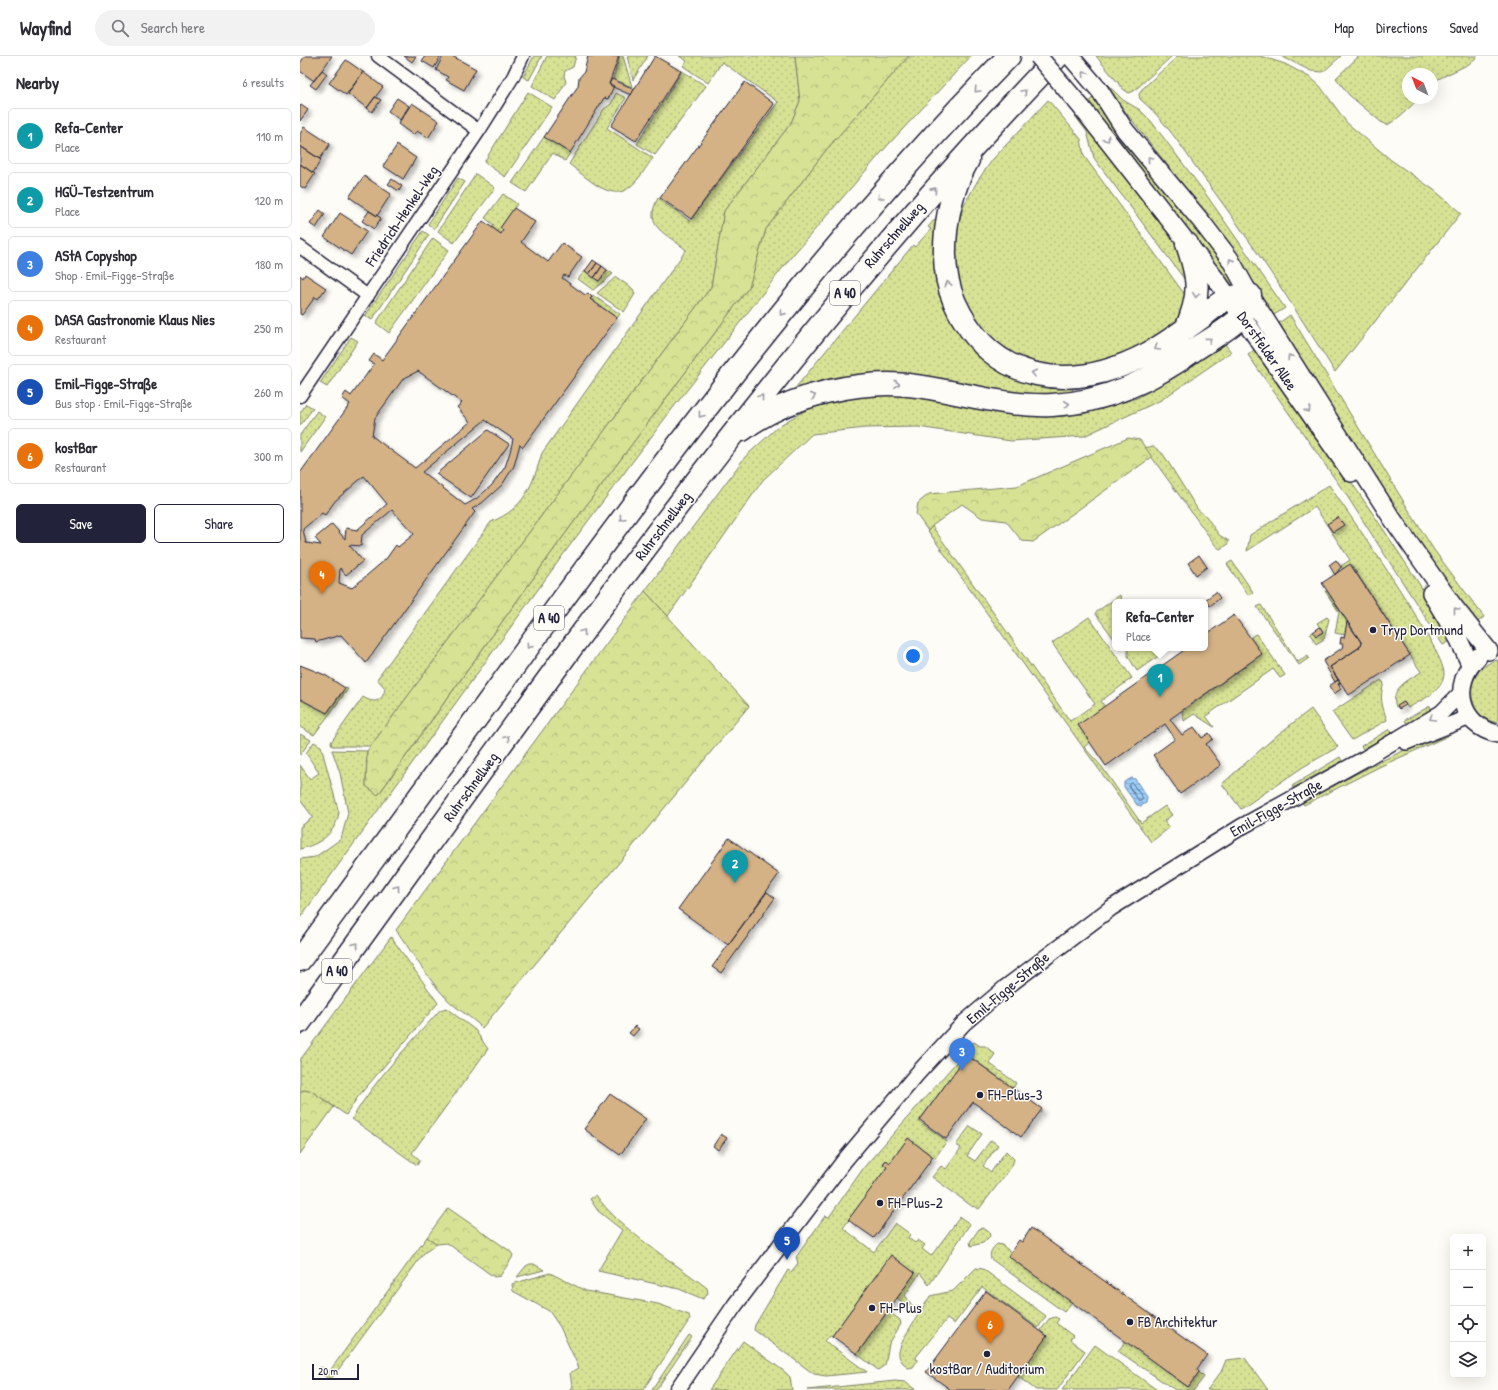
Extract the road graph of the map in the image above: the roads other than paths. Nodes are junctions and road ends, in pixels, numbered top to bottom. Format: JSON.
{"nodes":[{"id":1,"x":378,"y":56,"type":"edge"},
{"id":2,"x":523,"y":56,"type":"edge"},
{"id":3,"x":1009,"y":56,"type":"edge"},
{"id":4,"x":1038,"y":56,"type":"edge"},
{"id":5,"x":1058,"y":56,"type":"edge"},
{"id":6,"x":1070,"y":56,"type":"edge"},
{"id":7,"x":479,"y":131,"type":"junction"},
{"id":8,"x":988,"y":131,"type":"junction"},
{"id":9,"x":1187,"y":244,"type":"junction"},
{"id":10,"x":300,"y":247,"type":"edge"},
{"id":11,"x":1250,"y":295,"type":"junction"},
{"id":12,"x":368,"y":296,"type":"junction"},
{"id":13,"x":1229,"y":298,"type":"junction"},
{"id":14,"x":1242,"y":316,"type":"junction"},
{"id":15,"x":1186,"y":329,"type":"junction"},
{"id":16,"x":301,"y":392,"type":"edge"},
{"id":17,"x":711,"y":461,"type":"junction"},
{"id":18,"x":1494,"y":650,"type":"edge"},
{"id":19,"x":1470,"y":664,"type":"junction"},
{"id":20,"x":1461,"y":692,"type":"junction"},
{"id":21,"x":1470,"y":717,"type":"junction"},
{"id":22,"x":1498,"y":734,"type":"edge"},
{"id":23,"x":1366,"y":758,"type":"junction"},
{"id":24,"x":300,"y":960,"type":"edge"},
{"id":25,"x":300,"y":1022,"type":"edge"},
{"id":26,"x":677,"y":1390,"type":"edge"}],
"edges":[{"from":1,"to":7,"type":"street"},
{"from":2,"to":7,"type":"street","name":"Friedrich-Henkel-Weg"},
{"from":3,"to":24,"type":"highway","number":"A 40","one_way":true},
{"from":4,"to":9,"type":"main road","name":"Dorstfelder Allee","one_way":true,"bridge":true},
{"from":8,"to":5,"type":"highway","name":"Ruhrschnellweg","number":"A 40","one_way":true},
{"from":11,"to":6,"type":"main road","name":"Dorstfelder Allee","one_way":true},
{"from":7,"to":12,"type":"street","name":"Friedrich-Henkel-Weg"},
{"from":15,"to":8,"type":"highway","one_way":true},
{"from":17,"to":8,"type":"highway","name":"Ruhrschnellweg","number":"A 40","one_way":true},
{"from":9,"to":13,"type":"main road","name":"Dorstfelder Allee"},
{"from":9,"to":15,"type":"highway","one_way":true},
{"from":10,"to":12,"type":"street"},
{"from":11,"to":13,"type":"highway"},
{"from":11,"to":14,"type":"highway"},
{"from":18,"to":11,"type":"main road","name":"Dorstfelder Allee","one_way":true},
{"from":12,"to":16,"type":"street","name":"Friedrich-Henkel-Weg"},
{"from":13,"to":14,"type":"main road","name":"Dorstfelder Allee"},
{"from":13,"to":15,"type":"highway"},
{"from":17,"to":14,"type":"highway","one_way":true},
{"from":14,"to":19,"type":"main road","name":"Dorstfelder Allee","one_way":true},
{"from":25,"to":17,"type":"highway","name":"Ruhrschnellweg","number":"A 40","one_way":true},
{"from":18,"to":19,"type":"main road"},
{"from":19,"to":20,"type":"main road","name":"Emil-Figge-Straße"},
{"from":20,"to":21,"type":"main road"},
{"from":20,"to":23,"type":"street","name":"Emil-Figge-Straße","one_way":true},
{"from":21,"to":22,"type":"main road"},
{"from":21,"to":23,"type":"street","name":"Emil-Figge-Straße"},
{"from":23,"to":26,"type":"street","name":"Emil-Figge-Straße"}]}
